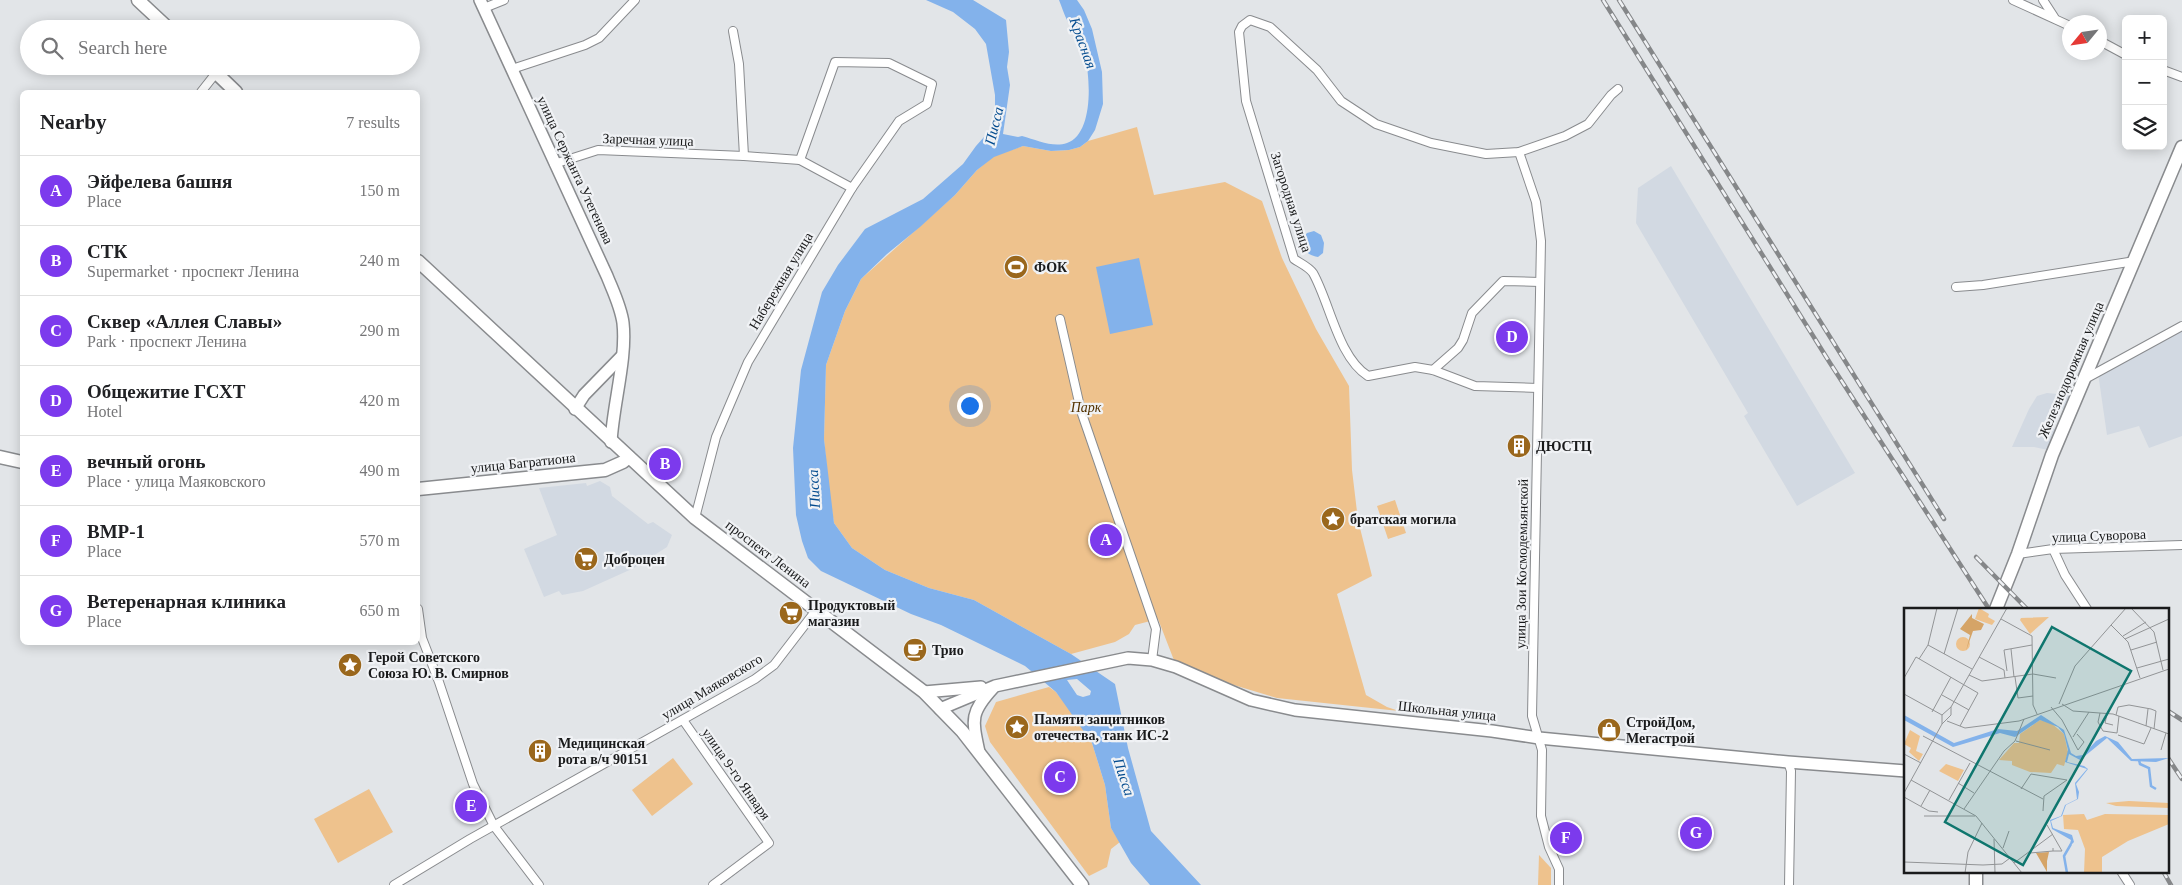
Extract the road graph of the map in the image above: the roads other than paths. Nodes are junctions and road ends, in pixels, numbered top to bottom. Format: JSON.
{"nodes":[{"id":1,"x":138,"y":0,"type":"edge"},
{"id":2,"x":504,"y":0,"type":"edge"},
{"id":3,"x":635,"y":0,"type":"edge"},
{"id":4,"x":2013,"y":0,"type":"edge"},
{"id":5,"x":2043,"y":0,"type":"edge"},
{"id":6,"x":482,"y":4,"type":"edge"},
{"id":7,"x":2055,"y":18,"type":"junction"},
{"id":8,"x":159,"y":20,"type":"edge"},
{"id":9,"x":2062,"y":22,"type":"edge"},
{"id":10,"x":733,"y":31,"type":"dead end"},
{"id":11,"x":2107,"y":45,"type":"edge"},
{"id":12,"x":2122,"y":53,"type":"edge"},
{"id":13,"x":512,"y":69,"type":"junction"},
{"id":14,"x":2167,"y":71,"type":"edge"},
{"id":15,"x":210,"y":75,"type":"edge"},
{"id":16,"x":217,"y":75,"type":"edge"},
{"id":17,"x":2182,"y":77,"type":"edge"},
{"id":18,"x":202,"y":90,"type":"edge"},
{"id":19,"x":234,"y":90,"type":"edge"},
{"id":20,"x":1618,"y":90,"type":"dead end"},
{"id":21,"x":2182,"y":148,"type":"edge"},
{"id":22,"x":1519,"y":152,"type":"junction"},
{"id":23,"x":744,"y":156,"type":"junction"},
{"id":24,"x":800,"y":160,"type":"junction"},
{"id":25,"x":554,"y":164,"type":"junction"},
{"id":26,"x":852,"y":188,"type":"junction"},
{"id":27,"x":2135,"y":261,"type":"junction"},
{"id":28,"x":420,"y":263,"type":"edge"},
{"id":29,"x":1540,"y":282,"type":"junction"},
{"id":30,"x":1956,"y":287,"type":"dead end"},
{"id":31,"x":1060,"y":319,"type":"dead end"},
{"id":32,"x":2182,"y":326,"type":"edge"},
{"id":33,"x":621,"y":357,"type":"junction"},
{"id":34,"x":1433,"y":370,"type":"junction"},
{"id":35,"x":2084,"y":380,"type":"junction"},
{"id":36,"x":1538,"y":388,"type":"junction"},
{"id":37,"x":575,"y":409,"type":"junction"},
{"id":38,"x":611,"y":442,"type":"junction"},
{"id":39,"x":0,"y":457,"type":"edge"},
{"id":40,"x":629,"y":457,"type":"junction"},
{"id":41,"x":20,"y":462,"type":"edge"},
{"id":42,"x":420,"y":489,"type":"edge"},
{"id":43,"x":695,"y":518,"type":"junction"},
{"id":44,"x":2182,"y":545,"type":"edge"},
{"id":45,"x":2052,"y":549,"type":"junction"},
{"id":46,"x":2018,"y":554,"type":"junction"},
{"id":47,"x":1996,"y":608,"type":"edge"},
{"id":48,"x":2086,"y":608,"type":"edge"},
{"id":49,"x":817,"y":609,"type":"junction"},
{"id":50,"x":420,"y":624,"type":"edge"},
{"id":51,"x":1152,"y":660,"type":"junction"},
{"id":52,"x":995,"y":686,"type":"junction"},
{"id":53,"x":924,"y":692,"type":"junction"},
{"id":54,"x":940,"y":709,"type":"junction"},
{"id":55,"x":683,"y":720,"type":"junction"},
{"id":56,"x":1539,"y":738,"type":"junction"},
{"id":57,"x":979,"y":754,"type":"junction"},
{"id":58,"x":1788,"y":762,"type":"junction"},
{"id":59,"x":1904,"y":771,"type":"edge"},
{"id":60,"x":494,"y":826,"type":"junction"},
{"id":61,"x":1976,"y":872,"type":"edge"},
{"id":62,"x":2123,"y":872,"type":"edge"},
{"id":63,"x":394,"y":885,"type":"edge"},
{"id":64,"x":540,"y":885,"type":"edge"},
{"id":65,"x":713,"y":885,"type":"edge"},
{"id":66,"x":1082,"y":885,"type":"edge"},
{"id":67,"x":1559,"y":885,"type":"edge"},
{"id":68,"x":1789,"y":885,"type":"edge"},
{"id":69,"x":1976,"y":885,"type":"edge"},
{"id":70,"x":2130,"y":885,"type":"edge"}],
"edges":[{"from":1,"to":8,"type":"main road"},
{"from":2,"to":6,"type":"street"},
{"from":3,"to":13,"type":"street"},
{"from":4,"to":7,"type":"street"},
{"from":5,"to":7,"type":"street"},
{"from":6,"to":13,"type":"main road","name":"улица Сержанта Утегенова"},
{"from":7,"to":9,"type":"street"},
{"from":10,"to":23,"type":"street"},
{"from":11,"to":12,"type":"street"},
{"from":13,"to":25,"type":"main road","name":"улица Сержанта Утегенова"},
{"from":14,"to":17,"type":"street"},
{"from":15,"to":18,"type":"street"},
{"from":16,"to":19,"type":"main road"},
{"from":20,"to":22,"type":"street"},
{"from":21,"to":27,"type":"main road","name":"Железнодорожная улица"},
{"from":22,"to":29,"type":"street","name":"улица Зои Космодемьянской"},
{"from":22,"to":34,"type":"street","name":"Загородная улица"},
{"from":23,"to":24,"type":"street","name":"Заречная улица"},
{"from":23,"to":25,"type":"street","name":"Заречная улица"},
{"from":24,"to":26,"type":"street","name":"Заречная улица"},
{"from":24,"to":26,"type":"street","name":"Набережная улица"},
{"from":25,"to":33,"type":"main road","name":"улица Сержанта Утегенова"},
{"from":26,"to":43,"type":"street","name":"Набережная улица"},
{"from":27,"to":30,"type":"street"},
{"from":27,"to":35,"type":"main road","name":"Железнодорожная улица"},
{"from":28,"to":37,"type":"main road","name":"проспект Ленина"},
{"from":29,"to":34,"type":"street"},
{"from":29,"to":36,"type":"street","name":"улица Зои Космодемьянской"},
{"from":31,"to":51,"type":"street"},
{"from":32,"to":35,"type":"street"},
{"from":33,"to":37,"type":"main road"},
{"from":33,"to":38,"type":"main road","name":"улица Сержанта Утегенова"},
{"from":34,"to":36,"type":"street"},
{"from":35,"to":46,"type":"main road","name":"Железнодорожная улица"},
{"from":36,"to":56,"type":"street","name":"улица Зои Космодемьянской"},
{"from":37,"to":38,"type":"main road","name":"проспект Ленина"},
{"from":38,"to":40,"type":"main road","name":"проспект Ленина"},
{"from":39,"to":41,"type":"main road"},
{"from":40,"to":42,"type":"main road","name":"улица Багратиона"},
{"from":40,"to":43,"type":"main road","name":"проспект Ленина"},
{"from":43,"to":49,"type":"main road","name":"проспект Ленина"},
{"from":44,"to":45,"type":"street","name":"улица Суворова"},
{"from":45,"to":46,"type":"street","name":"улица Суворова"},
{"from":45,"to":48,"type":"street"},
{"from":46,"to":47,"type":"main road","name":"Железнодорожная улица"},
{"from":49,"to":53,"type":"main road","name":"проспект Ленина"},
{"from":49,"to":55,"type":"street","name":"улица Маяковского"},
{"from":50,"to":60,"type":"street"},
{"from":51,"to":52,"type":"main road","name":"Школьная улица"},
{"from":51,"to":56,"type":"main road","name":"Школьная улица"},
{"from":52,"to":53,"type":"main road","name":"Школьная улица"},
{"from":52,"to":54,"type":"main road","name":"Школьная улица"},
{"from":52,"to":57,"type":"main road"},
{"from":53,"to":54,"type":"main road","name":"проспект Ленина"},
{"from":54,"to":57,"type":"main road","name":"проспект Ленина"},
{"from":55,"to":60,"type":"street","name":"улица Маяковского"},
{"from":55,"to":65,"type":"street","name":"улица 9-го Января"},
{"from":56,"to":58,"type":"main road","name":"Школьная улица"},
{"from":56,"to":67,"type":"street","name":"улица Зои Космодемьянской"},
{"from":57,"to":66,"type":"main road","name":"проспект Ленина"},
{"from":58,"to":59,"type":"main road","name":"Школьная улица"},
{"from":58,"to":68,"type":"street"},
{"from":60,"to":63,"type":"street","name":"улица Маяковского"},
{"from":60,"to":64,"type":"street"},
{"from":61,"to":69,"type":"main road"},
{"from":62,"to":70,"type":"street"}]}
